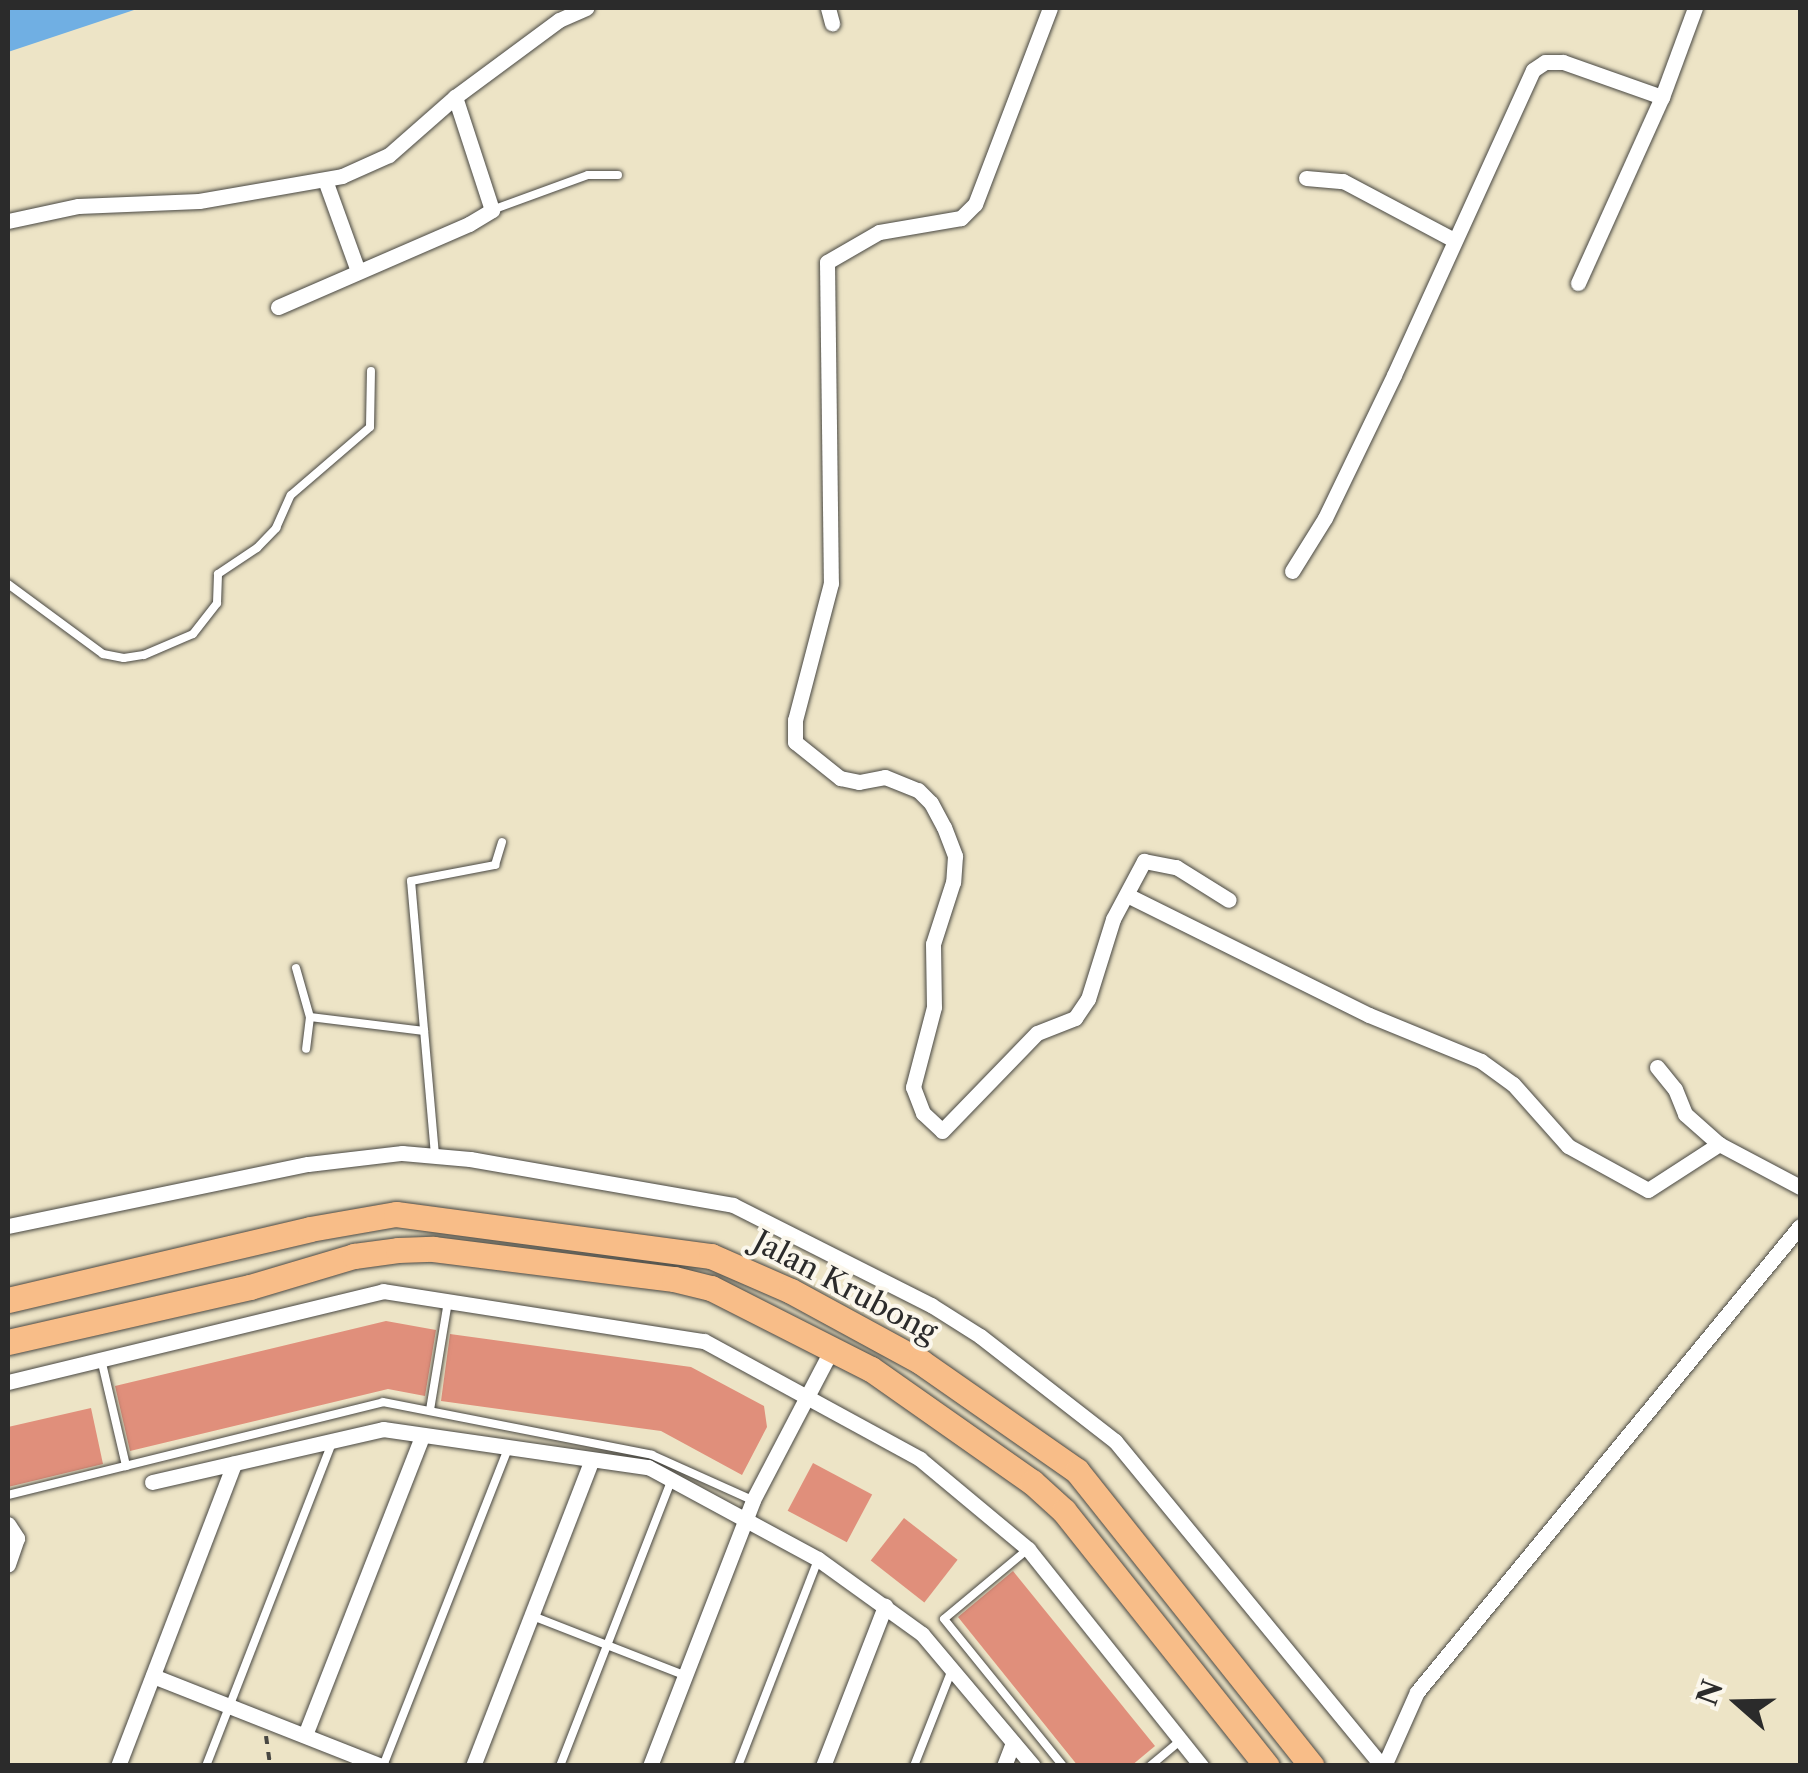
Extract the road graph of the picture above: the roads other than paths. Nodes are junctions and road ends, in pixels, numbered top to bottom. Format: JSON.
{"nodes":[{"id":1,"x":586,"y":8,"type":"edge"},
{"id":2,"x":1050,"y":8,"type":"edge"},
{"id":3,"x":1695,"y":8,"type":"edge"},
{"id":4,"x":455,"y":96,"type":"junction"},
{"id":5,"x":1662,"y":96,"type":"junction"},
{"id":6,"x":618,"y":175,"type":"dead end"},
{"id":7,"x":1306,"y":178,"type":"dead end"},
{"id":8,"x":326,"y":180,"type":"junction"},
{"id":9,"x":492,"y":210,"type":"junction"},
{"id":10,"x":8,"y":221,"type":"edge"},
{"id":11,"x":1454,"y":240,"type":"junction"},
{"id":12,"x":358,"y":271,"type":"junction"},
{"id":13,"x":1578,"y":283,"type":"dead end"},
{"id":14,"x":278,"y":307,"type":"dead end"},
{"id":15,"x":371,"y":370,"type":"dead end"},
{"id":16,"x":1292,"y":572,"type":"dead end"},
{"id":17,"x":8,"y":584,"type":"edge"},
{"id":18,"x":502,"y":842,"type":"dead end"},
{"id":19,"x":1127,"y":895,"type":"junction"},
{"id":20,"x":1229,"y":900,"type":"dead end"},
{"id":21,"x":296,"y":968,"type":"dead end"},
{"id":22,"x":310,"y":1017,"type":"junction"},
{"id":23,"x":424,"y":1031,"type":"junction"},
{"id":24,"x":306,"y":1049,"type":"dead end"},
{"id":25,"x":1657,"y":1067,"type":"dead end"},
{"id":26,"x":1719,"y":1144,"type":"junction"},
{"id":27,"x":435,"y":1156,"type":"junction"},
{"id":28,"x":1800,"y":1187,"type":"edge"},
{"id":29,"x":8,"y":1226,"type":"edge"},
{"id":30,"x":1800,"y":1226,"type":"edge"},
{"id":31,"x":244,"y":1246,"type":"junction"},
{"id":32,"x":250,"y":1286,"type":"junction"},
{"id":33,"x":8,"y":1300,"type":"edge"},
{"id":34,"x":448,"y":1301,"type":"junction"},
{"id":35,"x":8,"y":1315,"type":"edge"},
{"id":36,"x":8,"y":1333,"type":"edge"},
{"id":37,"x":8,"y":1342,"type":"edge"},
{"id":38,"x":832,"y":1349,"type":"junction"},
{"id":39,"x":102,"y":1359,"type":"junction"},
{"id":40,"x":8,"y":1382,"type":"edge"},
{"id":41,"x":806,"y":1396,"type":"junction"},
{"id":42,"x":430,"y":1410,"type":"junction"},
{"id":43,"x":422,"y":1436,"type":"junction"},
{"id":44,"x":332,"y":1443,"type":"junction"},
{"id":45,"x":509,"y":1448,"type":"junction"},
{"id":46,"x":591,"y":1461,"type":"junction"},
{"id":47,"x":234,"y":1464,"type":"junction"},
{"id":48,"x":126,"y":1466,"type":"junction"},
{"id":49,"x":672,"y":1480,"type":"junction"},
{"id":50,"x":152,"y":1482,"type":"dead end"},
{"id":51,"x":8,"y":1495,"type":"edge"},
{"id":52,"x":753,"y":1500,"type":"junction"},
{"id":53,"x":746,"y":1518,"type":"junction"},
{"id":54,"x":8,"y":1524,"type":"edge"},
{"id":55,"x":1028,"y":1549,"type":"junction"},
{"id":56,"x":818,"y":1559,"type":"junction"},
{"id":57,"x":8,"y":1564,"type":"edge"},
{"id":58,"x":885,"y":1606,"type":"junction"},
{"id":59,"x":530,"y":1615,"type":"junction"},
{"id":60,"x":606,"y":1645,"type":"junction"},
{"id":61,"x":952,"y":1667,"type":"junction"},
{"id":62,"x":153,"y":1676,"type":"junction"},
{"id":63,"x":684,"y":1676,"type":"junction"},
{"id":64,"x":229,"y":1706,"type":"junction"},
{"id":65,"x":304,"y":1736,"type":"junction"},
{"id":66,"x":1181,"y":1740,"type":"junction"},
{"id":67,"x":1013,"y":1742,"type":"junction"},
{"id":68,"x":118,"y":1766,"type":"edge"},
{"id":69,"x":206,"y":1766,"type":"edge"},
{"id":70,"x":382,"y":1766,"type":"edge"},
{"id":71,"x":472,"y":1766,"type":"edge"},
{"id":72,"x":560,"y":1766,"type":"edge"},
{"id":73,"x":650,"y":1766,"type":"edge"},
{"id":74,"x":738,"y":1766,"type":"edge"},
{"id":75,"x":822,"y":1766,"type":"edge"},
{"id":76,"x":914,"y":1766,"type":"edge"},
{"id":77,"x":1004,"y":1766,"type":"edge"},
{"id":78,"x":1033,"y":1766,"type":"edge"},
{"id":79,"x":1063,"y":1766,"type":"edge"},
{"id":80,"x":1150,"y":1766,"type":"edge"},
{"id":81,"x":1202,"y":1766,"type":"edge"},
{"id":82,"x":1267,"y":1766,"type":"edge"},
{"id":83,"x":1312,"y":1766,"type":"edge"},
{"id":84,"x":1383,"y":1766,"type":"edge"}],
"edges":[{"from":1,"to":4,"type":"street"},
{"from":2,"to":19,"type":"street"},
{"from":3,"to":5,"type":"street"},
{"from":4,"to":8,"type":"street"},
{"from":4,"to":9,"type":"street"},
{"from":5,"to":11,"type":"street"},
{"from":5,"to":13,"type":"street"},
{"from":6,"to":9,"type":"lane"},
{"from":7,"to":11,"type":"street"},
{"from":8,"to":10,"type":"street"},
{"from":8,"to":12,"type":"street"},
{"from":9,"to":12,"type":"street"},
{"from":11,"to":16,"type":"street"},
{"from":12,"to":14,"type":"street"},
{"from":15,"to":17,"type":"lane"},
{"from":18,"to":23,"type":"lane"},
{"from":19,"to":20,"type":"street"},
{"from":19,"to":26,"type":"street"},
{"from":21,"to":22,"type":"lane"},
{"from":22,"to":23,"type":"lane"},
{"from":22,"to":24,"type":"lane"},
{"from":23,"to":27,"type":"lane"},
{"from":25,"to":26,"type":"street"},
{"from":26,"to":28,"type":"street"},
{"from":27,"to":29,"type":"street"},
{"from":27,"to":84,"type":"street"},
{"from":30,"to":84,"type":"street"},
{"from":31,"to":33,"type":"main road","name":"Jalan Krubong"},
{"from":31,"to":35,"type":"main road"},
{"from":31,"to":83,"type":"main road","name":"Jalan Krubong"},
{"from":32,"to":36,"type":"main road"},
{"from":32,"to":37,"type":"main road","name":"Jalan Krubong"},
{"from":32,"to":38,"type":"main road","name":"Jalan Krubong"},
{"from":34,"to":39,"type":"street"},
{"from":34,"to":41,"type":"street"},
{"from":34,"to":42,"type":"lane"},
{"from":38,"to":41,"type":"street"},
{"from":38,"to":82,"type":"main road","name":"Jalan Krubong"},
{"from":39,"to":40,"type":"street"},
{"from":39,"to":48,"type":"lane"},
{"from":41,"to":52,"type":"street"},
{"from":41,"to":55,"type":"street"},
{"from":42,"to":48,"type":"lane"},
{"from":42,"to":52,"type":"lane"},
{"from":43,"to":44,"type":"street"},
{"from":43,"to":45,"type":"street"},
{"from":43,"to":65,"type":"street"},
{"from":44,"to":47,"type":"street"},
{"from":44,"to":64,"type":"lane"},
{"from":45,"to":46,"type":"street"},
{"from":45,"to":70,"type":"lane"},
{"from":46,"to":49,"type":"street"},
{"from":46,"to":59,"type":"street"},
{"from":47,"to":50,"type":"street"},
{"from":47,"to":62,"type":"street"},
{"from":48,"to":51,"type":"lane"},
{"from":49,"to":53,"type":"street"},
{"from":49,"to":60,"type":"lane"},
{"from":52,"to":53,"type":"street"},
{"from":53,"to":56,"type":"street"},
{"from":53,"to":63,"type":"street"},
{"from":54,"to":57,"type":"street"},
{"from":55,"to":66,"type":"street"},
{"from":55,"to":79,"type":"lane"},
{"from":56,"to":58,"type":"street"},
{"from":56,"to":74,"type":"lane"},
{"from":58,"to":61,"type":"street"},
{"from":58,"to":75,"type":"street"},
{"from":59,"to":60,"type":"lane"},
{"from":59,"to":71,"type":"street"},
{"from":60,"to":63,"type":"lane"},
{"from":60,"to":72,"type":"lane"},
{"from":61,"to":67,"type":"street"},
{"from":61,"to":76,"type":"lane"},
{"from":62,"to":64,"type":"street"},
{"from":62,"to":68,"type":"street"},
{"from":63,"to":73,"type":"street"},
{"from":64,"to":65,"type":"street"},
{"from":64,"to":69,"type":"lane"},
{"from":65,"to":70,"type":"street"},
{"from":66,"to":80,"type":"lane"},
{"from":66,"to":81,"type":"street"},
{"from":67,"to":77,"type":"street"},
{"from":67,"to":78,"type":"street"}]}
